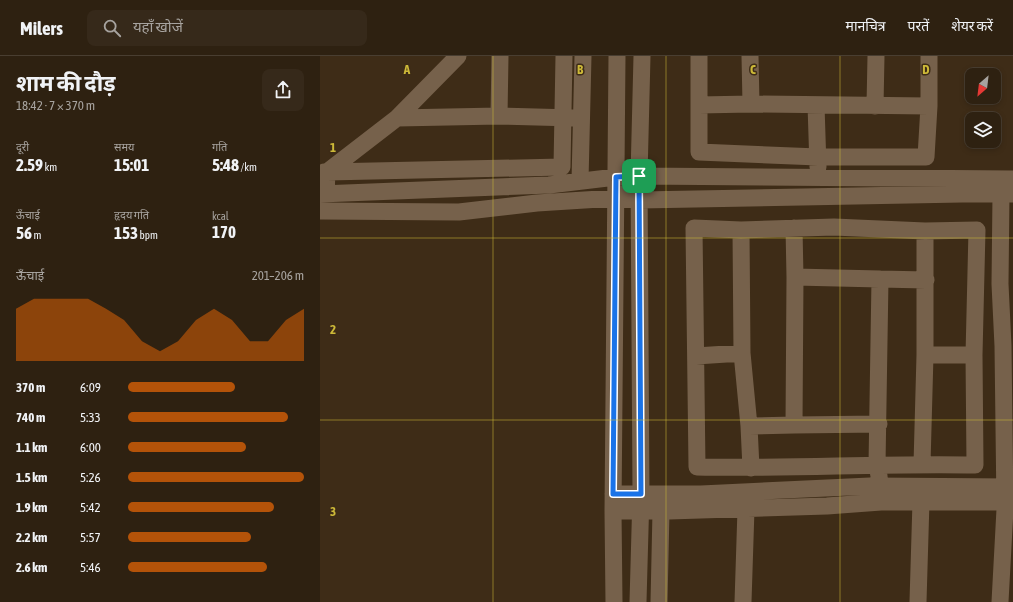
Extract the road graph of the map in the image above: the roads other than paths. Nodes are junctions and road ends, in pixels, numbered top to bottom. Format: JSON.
{"nodes":[{"id":1,"x":458,"y":56,"type":"edge"},
{"id":2,"x":500,"y":56,"type":"edge"},
{"id":3,"x":564,"y":56,"type":"edge"},
{"id":4,"x":583,"y":56,"type":"edge"},
{"id":5,"x":617,"y":56,"type":"edge"},
{"id":6,"x":642,"y":56,"type":"edge"},
{"id":7,"x":699,"y":56,"type":"edge"},
{"id":8,"x":750,"y":56,"type":"edge"},
{"id":9,"x":876,"y":56,"type":"edge"},
{"id":10,"x":929,"y":56,"type":"edge"},
{"id":11,"x":751,"y":104,"type":"junction"},
{"id":12,"x":699,"y":105,"type":"junction"},
{"id":13,"x":816,"y":105,"type":"junction"},
{"id":14,"x":876,"y":106,"type":"junction"},
{"id":15,"x":929,"y":106,"type":"junction"},
{"id":16,"x":499,"y":116,"type":"junction"},
{"id":17,"x":582,"y":117,"type":"junction"},
{"id":18,"x":397,"y":118,"type":"junction"},
{"id":19,"x":562,"y":118,"type":"junction"},
{"id":20,"x":818,"y":157,"type":"junction"},
{"id":21,"x":550,"y":168,"type":"junction"},
{"id":22,"x":323,"y":172,"type":"edge"},
{"id":23,"x":639,"y":176,"type":"junction"},
{"id":24,"x":616,"y":177,"type":"junction"},
{"id":25,"x":819,"y":178,"type":"junction"},
{"id":26,"x":1013,"y":179,"type":"edge"},
{"id":27,"x":580,"y":182,"type":"junction"},
{"id":28,"x":549,"y":185,"type":"junction"},
{"id":29,"x":323,"y":194,"type":"edge"},
{"id":30,"x":1007,"y":194,"type":"edge"},
{"id":31,"x":616,"y":198,"type":"junction"},
{"id":32,"x":640,"y":200,"type":"junction"},
{"id":33,"x":320,"y":211,"type":"edge"},
{"id":34,"x":794,"y":228,"type":"junction"},
{"id":35,"x":741,"y":230,"type":"junction"},
{"id":36,"x":924,"y":232,"type":"junction"},
{"id":37,"x":795,"y":277,"type":"junction"},
{"id":38,"x":880,"y":279,"type":"junction"},
{"id":39,"x":926,"y":280,"type":"junction"},
{"id":40,"x":742,"y":353,"type":"junction"},
{"id":41,"x":925,"y":355,"type":"junction"},
{"id":42,"x":974,"y":355,"type":"junction"},
{"id":43,"x":696,"y":356,"type":"junction"},
{"id":44,"x":879,"y":424,"type":"junction"},
{"id":45,"x":794,"y":425,"type":"junction"},
{"id":46,"x":749,"y":426,"type":"junction"},
{"id":47,"x":922,"y":464,"type":"junction"},
{"id":48,"x":877,"y":465,"type":"junction"},
{"id":49,"x":751,"y":468,"type":"junction"},
{"id":50,"x":641,"y":494,"type":"junction"},
{"id":51,"x":880,"y":494,"type":"junction"},
{"id":52,"x":1009,"y":495,"type":"edge"},
{"id":53,"x":921,"y":502,"type":"junction"},
{"id":54,"x":613,"y":503,"type":"junction"},
{"id":55,"x":746,"y":509,"type":"junction"},
{"id":56,"x":641,"y":511,"type":"junction"},
{"id":57,"x":661,"y":511,"type":"junction"},
{"id":58,"x":614,"y":602,"type":"edge"},
{"id":59,"x":638,"y":602,"type":"edge"},
{"id":60,"x":659,"y":602,"type":"edge"},
{"id":61,"x":743,"y":602,"type":"edge"},
{"id":62,"x":918,"y":602,"type":"edge"},
{"id":63,"x":1000,"y":602,"type":"edge"}],
"edges":[{"from":1,"to":18,"type":"street"},
{"from":2,"to":16,"type":"street"},
{"from":3,"to":19,"type":"street"},
{"from":4,"to":17,"type":"street"},
{"from":5,"to":24,"type":"street"},
{"from":6,"to":23,"type":"street"},
{"from":7,"to":12,"type":"street"},
{"from":8,"to":11,"type":"street"},
{"from":9,"to":14,"type":"street"},
{"from":10,"to":15,"type":"street"},
{"from":11,"to":12,"type":"street"},
{"from":11,"to":13,"type":"street"},
{"from":12,"to":20,"type":"street"},
{"from":13,"to":14,"type":"street"},
{"from":13,"to":20,"type":"street"},
{"from":14,"to":15,"type":"street"},
{"from":15,"to":20,"type":"street"},
{"from":16,"to":18,"type":"street"},
{"from":16,"to":19,"type":"street"},
{"from":17,"to":19,"type":"street"},
{"from":17,"to":27,"type":"street"},
{"from":18,"to":22,"type":"street"},
{"from":19,"to":21,"type":"street"},
{"from":20,"to":25,"type":"street"},
{"from":21,"to":22,"type":"street"},
{"from":21,"to":28,"type":"street"},
{"from":22,"to":29,"type":"street"},
{"from":23,"to":24,"type":"street"},
{"from":23,"to":25,"type":"street"},
{"from":23,"to":32,"type":"street"},
{"from":24,"to":27,"type":"street"},
{"from":24,"to":31,"type":"street"},
{"from":25,"to":26,"type":"street"},
{"from":27,"to":28,"type":"street"},
{"from":28,"to":29,"type":"street"},
{"from":30,"to":32,"type":"street"},
{"from":30,"to":52,"type":"street"},
{"from":31,"to":32,"type":"street"},
{"from":31,"to":33,"type":"street"},
{"from":31,"to":54,"type":"street"},
{"from":32,"to":50,"type":"street"},
{"from":34,"to":35,"type":"street"},
{"from":34,"to":36,"type":"street"},
{"from":34,"to":37,"type":"street"},
{"from":35,"to":40,"type":"street"},
{"from":35,"to":43,"type":"street"},
{"from":36,"to":39,"type":"street"},
{"from":36,"to":42,"type":"street"},
{"from":37,"to":38,"type":"street"},
{"from":37,"to":45,"type":"street"},
{"from":38,"to":39,"type":"street"},
{"from":38,"to":44,"type":"street"},
{"from":39,"to":41,"type":"street"},
{"from":40,"to":43,"type":"street"},
{"from":40,"to":46,"type":"street"},
{"from":41,"to":42,"type":"street"},
{"from":41,"to":47,"type":"street"},
{"from":42,"to":47,"type":"street"},
{"from":43,"to":49,"type":"street"},
{"from":44,"to":45,"type":"street"},
{"from":44,"to":48,"type":"street"},
{"from":45,"to":46,"type":"street"},
{"from":46,"to":49,"type":"street"},
{"from":47,"to":48,"type":"street"},
{"from":48,"to":49,"type":"street"},
{"from":48,"to":51,"type":"street"},
{"from":50,"to":51,"type":"street"},
{"from":50,"to":54,"type":"street"},
{"from":50,"to":56,"type":"street"},
{"from":51,"to":52,"type":"street"},
{"from":51,"to":53,"type":"street"},
{"from":51,"to":55,"type":"street"},
{"from":52,"to":53,"type":"street"},
{"from":52,"to":63,"type":"street"},
{"from":53,"to":62,"type":"street"},
{"from":54,"to":56,"type":"street"},
{"from":54,"to":58,"type":"street"},
{"from":55,"to":57,"type":"street"},
{"from":55,"to":61,"type":"street"},
{"from":56,"to":57,"type":"street"},
{"from":56,"to":59,"type":"street"},
{"from":57,"to":60,"type":"street"}]}
